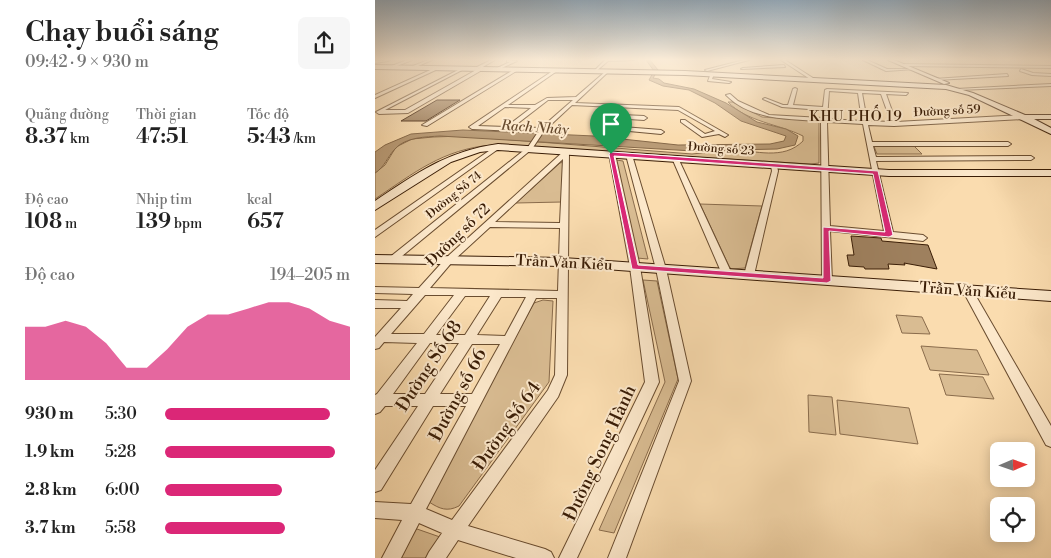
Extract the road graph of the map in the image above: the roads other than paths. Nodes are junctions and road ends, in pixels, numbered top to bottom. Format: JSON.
{"nodes":[{"id":1,"x":397,"y":86,"type":"edge"},
{"id":2,"x":428,"y":86,"type":"edge"},
{"id":3,"x":451,"y":86,"type":"edge"},
{"id":4,"x":489,"y":86,"type":"edge"},
{"id":5,"x":534,"y":86,"type":"edge"},
{"id":6,"x":590,"y":86,"type":"edge"},
{"id":7,"x":903,"y":86,"type":"edge"},
{"id":8,"x":925,"y":86,"type":"edge"},
{"id":9,"x":951,"y":86,"type":"edge"},
{"id":10,"x":1013,"y":86,"type":"edge"},
{"id":11,"x":958,"y":89,"type":"junction"},
{"id":12,"x":795,"y":90,"type":"dead end"},
{"id":13,"x":861,"y":92,"type":"junction"},
{"id":14,"x":883,"y":93,"type":"junction"},
{"id":15,"x":906,"y":94,"type":"junction"},
{"id":16,"x":728,"y":95,"type":"dead end"},
{"id":17,"x":375,"y":96,"type":"edge"},
{"id":18,"x":578,"y":98,"type":"junction"},
{"id":19,"x":765,"y":99,"type":"dead end"},
{"id":20,"x":909,"y":103,"type":"dead end"},
{"id":21,"x":572,"y":104,"type":"junction"},
{"id":22,"x":506,"y":106,"type":"junction"},
{"id":23,"x":599,"y":106,"type":"junction"},
{"id":24,"x":653,"y":106,"type":"junction"},
{"id":25,"x":536,"y":107,"type":"junction"},
{"id":26,"x":618,"y":107,"type":"junction"},
{"id":27,"x":790,"y":107,"type":"junction"},
{"id":28,"x":825,"y":109,"type":"junction"},
{"id":29,"x":377,"y":113,"type":"edge"},
{"id":30,"x":600,"y":116,"type":"junction"},
{"id":31,"x":1051,"y":116,"type":"edge"},
{"id":32,"x":620,"y":117,"type":"junction"},
{"id":33,"x":1024,"y":117,"type":"junction"},
{"id":34,"x":644,"y":118,"type":"junction"},
{"id":35,"x":824,"y":120,"type":"junction"},
{"id":36,"x":683,"y":121,"type":"dead end"},
{"id":37,"x":594,"y":123,"type":"dead end"},
{"id":38,"x":865,"y":123,"type":"junction"},
{"id":39,"x":894,"y":124,"type":"junction"},
{"id":40,"x":425,"y":125,"type":"dead end"},
{"id":41,"x":1051,"y":127,"type":"edge"},
{"id":42,"x":507,"y":128,"type":"junction"},
{"id":43,"x":610,"y":128,"type":"dead end"},
{"id":44,"x":541,"y":130,"type":"junction"},
{"id":45,"x":634,"y":130,"type":"junction"},
{"id":46,"x":1051,"y":131,"type":"edge"},
{"id":47,"x":661,"y":132,"type":"dead end"},
{"id":48,"x":870,"y":144,"type":"junction"},
{"id":49,"x":1008,"y":144,"type":"dead end"},
{"id":50,"x":498,"y":147,"type":"junction"},
{"id":51,"x":530,"y":148,"type":"junction"},
{"id":52,"x":567,"y":152,"type":"junction"},
{"id":53,"x":611,"y":154,"type":"junction"},
{"id":54,"x":629,"y":155,"type":"junction"},
{"id":55,"x":675,"y":158,"type":"junction"},
{"id":56,"x":874,"y":158,"type":"junction"},
{"id":57,"x":1031,"y":158,"type":"dead end"},
{"id":58,"x":774,"y":166,"type":"junction"},
{"id":59,"x":825,"y":170,"type":"junction"},
{"id":60,"x":876,"y":172,"type":"junction"},
{"id":61,"x":1051,"y":173,"type":"edge"},
{"id":62,"x":375,"y":206,"type":"edge"},
{"id":63,"x":488,"y":224,"type":"junction"},
{"id":64,"x":565,"y":226,"type":"junction"},
{"id":65,"x":826,"y":228,"type":"junction"},
{"id":66,"x":375,"y":234,"type":"edge"},
{"id":67,"x":889,"y":235,"type":"junction"},
{"id":68,"x":923,"y":238,"type":"dead end"},
{"id":69,"x":375,"y":259,"type":"edge"},
{"id":70,"x":393,"y":259,"type":"junction"},
{"id":71,"x":450,"y":259,"type":"junction"},
{"id":72,"x":563,"y":262,"type":"junction"},
{"id":73,"x":635,"y":267,"type":"junction"},
{"id":74,"x":661,"y":269,"type":"junction"},
{"id":75,"x":727,"y":274,"type":"junction"},
{"id":76,"x":749,"y":276,"type":"junction"},
{"id":77,"x":827,"y":281,"type":"junction"},
{"id":78,"x":375,"y":290,"type":"edge"},
{"id":79,"x":423,"y":290,"type":"junction"},
{"id":80,"x":968,"y":291,"type":"junction"},
{"id":81,"x":462,"y":292,"type":"junction"},
{"id":82,"x":498,"y":293,"type":"junction"},
{"id":83,"x":533,"y":294,"type":"junction"},
{"id":84,"x":563,"y":295,"type":"junction"},
{"id":85,"x":1051,"y":296,"type":"edge"},
{"id":86,"x":375,"y":304,"type":"edge"},
{"id":87,"x":410,"y":305,"type":"junction"},
{"id":88,"x":380,"y":336,"type":"edge"},
{"id":89,"x":427,"y":339,"type":"junction"},
{"id":90,"x":468,"y":340,"type":"junction"},
{"id":91,"x":509,"y":340,"type":"junction"},
{"id":92,"x":429,"y":400,"type":"junction"},
{"id":93,"x":476,"y":400,"type":"junction"},
{"id":94,"x":377,"y":402,"type":"edge"},
{"id":95,"x":1051,"y":440,"type":"edge"},
{"id":96,"x":375,"y":484,"type":"edge"},
{"id":97,"x":375,"y":510,"type":"edge"},
{"id":98,"x":415,"y":513,"type":"junction"},
{"id":99,"x":454,"y":530,"type":"junction"},
{"id":100,"x":391,"y":558,"type":"edge"},
{"id":101,"x":435,"y":558,"type":"edge"},
{"id":102,"x":545,"y":558,"type":"edge"},
{"id":103,"x":568,"y":558,"type":"edge"},
{"id":104,"x":617,"y":558,"type":"edge"}],
"edges":[{"from":1,"to":17,"type":"street"},
{"from":2,"to":29,"type":"street"},
{"from":3,"to":29,"type":"street"},
{"from":4,"to":40,"type":"street"},
{"from":5,"to":22,"type":"street"},
{"from":6,"to":18,"type":"street"},
{"from":7,"to":15,"type":"street"},
{"from":8,"to":11,"type":"street"},
{"from":9,"to":11,"type":"street"},
{"from":10,"to":11,"type":"street"},
{"from":11,"to":33,"type":"street"},
{"from":12,"to":27,"type":"street"},
{"from":13,"to":14,"type":"street"},
{"from":13,"to":28,"type":"street"},
{"from":13,"to":38,"type":"street"},
{"from":14,"to":15,"type":"street"},
{"from":14,"to":39,"type":"street"},
{"from":15,"to":20,"type":"street"},
{"from":16,"to":35,"type":"street","name":"Đường số 59"},
{"from":18,"to":21,"type":"street"},
{"from":18,"to":25,"type":"street"},
{"from":19,"to":27,"type":"street"},
{"from":21,"to":23,"type":"street"},
{"from":21,"to":44,"type":"street"},
{"from":22,"to":25,"type":"street"},
{"from":22,"to":42,"type":"street"},
{"from":23,"to":26,"type":"street"},
{"from":23,"to":30,"type":"street"},
{"from":24,"to":26,"type":"street"},
{"from":24,"to":34,"type":"street"},
{"from":24,"to":36,"type":"street"},
{"from":25,"to":42,"type":"street"},
{"from":26,"to":32,"type":"street"},
{"from":27,"to":28,"type":"street"},
{"from":28,"to":35,"type":"street"},
{"from":30,"to":32,"type":"street"},
{"from":30,"to":37,"type":"street"},
{"from":31,"to":33,"type":"street"},
{"from":32,"to":34,"type":"street"},
{"from":33,"to":39,"type":"street","name":"Đường số 59"},
{"from":33,"to":41,"type":"street"},
{"from":33,"to":46,"type":"street"},
{"from":34,"to":45,"type":"street"},
{"from":35,"to":38,"type":"street","name":"Đường số 59"},
{"from":35,"to":59,"type":"street"},
{"from":38,"to":39,"type":"street","name":"Đường số 59"},
{"from":38,"to":48,"type":"street"},
{"from":42,"to":44,"type":"street"},
{"from":43,"to":45,"type":"street"},
{"from":44,"to":51,"type":"street"},
{"from":45,"to":47,"type":"street"},
{"from":48,"to":49,"type":"street"},
{"from":48,"to":56,"type":"street"},
{"from":50,"to":51,"type":"street","name":"Đường số 23"},
{"from":50,"to":62,"type":"street","name":"Đường số 23"},
{"from":50,"to":66,"type":"street"},
{"from":51,"to":52,"type":"street","name":"Đường số 23"},
{"from":51,"to":70,"type":"street","name":"Đường Số 74"},
{"from":52,"to":53,"type":"street","name":"Đường số 23"},
{"from":52,"to":63,"type":"street","name":"Đường số 72"},
{"from":52,"to":64,"type":"street","name":"Đường Số 64"},
{"from":53,"to":54,"type":"street","name":"Đường số 23"},
{"from":53,"to":73,"type":"street","name":"Đường Song Hành"},
{"from":54,"to":55,"type":"street","name":"Đường số 23"},
{"from":54,"to":74,"type":"street"},
{"from":55,"to":58,"type":"street","name":"Đường số 23"},
{"from":55,"to":75,"type":"street"},
{"from":56,"to":57,"type":"street"},
{"from":56,"to":60,"type":"street"},
{"from":58,"to":59,"type":"street","name":"Đường số 23"},
{"from":58,"to":76,"type":"street"},
{"from":59,"to":60,"type":"street","name":"Đường số 23"},
{"from":59,"to":65,"type":"street"},
{"from":60,"to":61,"type":"street","name":"Đường số 23"},
{"from":60,"to":67,"type":"street"},
{"from":63,"to":64,"type":"street"},
{"from":63,"to":71,"type":"street","name":"Đường số 72"},
{"from":64,"to":72,"type":"street","name":"Đường Số 64"},
{"from":65,"to":67,"type":"street"},
{"from":65,"to":77,"type":"street"},
{"from":67,"to":68,"type":"street"},
{"from":69,"to":70,"type":"street","name":"Trần Văn Kiểu"},
{"from":70,"to":71,"type":"street","name":"Trần Văn Kiểu"},
{"from":71,"to":72,"type":"street","name":"Trần Văn Kiểu"},
{"from":71,"to":79,"type":"street","name":"Đường số 72"},
{"from":72,"to":73,"type":"street","name":"Trần Văn Kiểu"},
{"from":72,"to":84,"type":"street","name":"Đường Số 64"},
{"from":73,"to":74,"type":"street","name":"Trần Văn Kiểu"},
{"from":73,"to":103,"type":"street","name":"Đường Song Hành"},
{"from":74,"to":75,"type":"street","name":"Trần Văn Kiểu"},
{"from":74,"to":104,"type":"street"},
{"from":75,"to":76,"type":"street","name":"Trần Văn Kiểu"},
{"from":76,"to":77,"type":"street","name":"Trần Văn Kiểu"},
{"from":77,"to":80,"type":"street","name":"Trần Văn Kiểu"},
{"from":78,"to":79,"type":"street"},
{"from":79,"to":81,"type":"street"},
{"from":79,"to":87,"type":"street","name":"Đường số 72"},
{"from":80,"to":85,"type":"street","name":"Trần Văn Kiểu"},
{"from":80,"to":95,"type":"street"},
{"from":81,"to":82,"type":"street"},
{"from":81,"to":89,"type":"street"},
{"from":82,"to":83,"type":"street"},
{"from":82,"to":90,"type":"street","name":"Đường Số 68"},
{"from":83,"to":84,"type":"street"},
{"from":83,"to":91,"type":"street","name":"Đường số 66"},
{"from":84,"to":99,"type":"street","name":"Đường Số 64"},
{"from":86,"to":87,"type":"street"},
{"from":87,"to":88,"type":"street","name":"Đường số 72"},
{"from":88,"to":89,"type":"street"},
{"from":89,"to":90,"type":"street"},
{"from":89,"to":94,"type":"street"},
{"from":90,"to":91,"type":"street"},
{"from":90,"to":92,"type":"street","name":"Đường Số 68"},
{"from":91,"to":93,"type":"street","name":"Đường số 66"},
{"from":92,"to":93,"type":"street"},
{"from":92,"to":94,"type":"street"},
{"from":92,"to":96,"type":"street","name":"Đường Số 68"},
{"from":93,"to":98,"type":"street","name":"Đường số 66"},
{"from":97,"to":98,"type":"street"},
{"from":98,"to":99,"type":"street"},
{"from":98,"to":100,"type":"street","name":"Đường số 66"},
{"from":99,"to":101,"type":"street","name":"Đường Số 64"},
{"from":99,"to":102,"type":"street"}]}
